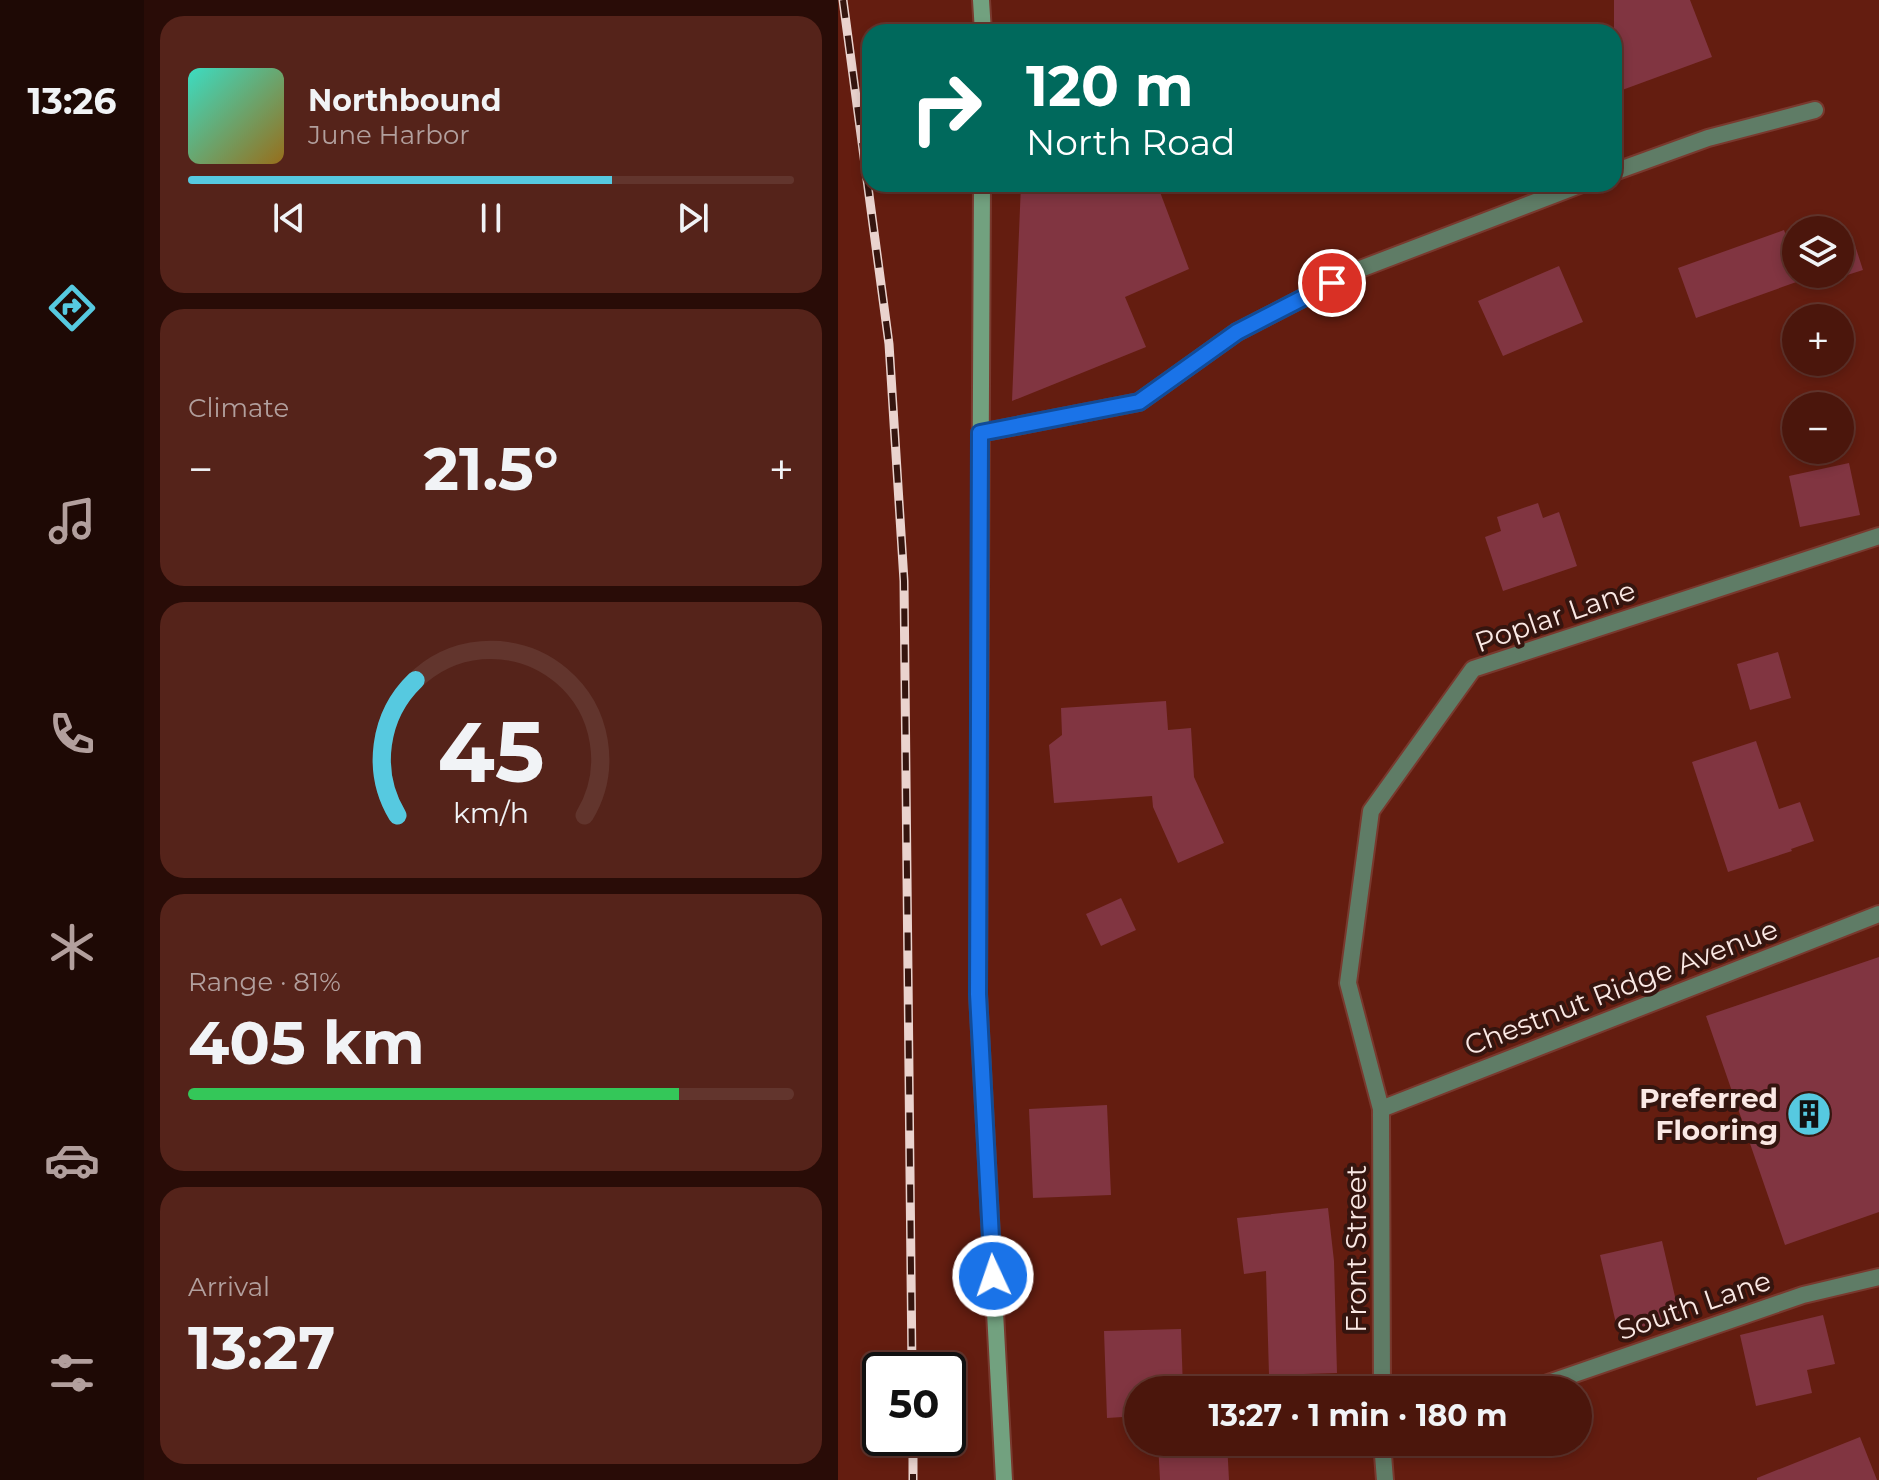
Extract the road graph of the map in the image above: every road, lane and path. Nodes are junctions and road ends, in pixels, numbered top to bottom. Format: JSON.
{"nodes":[{"id":1,"x":981,"y":0,"type":"edge"},
{"id":2,"x":982,"y":24,"type":"edge"},
{"id":3,"x":1815,"y":110,"type":"dead end"},
{"id":4,"x":1622,"y":169,"type":"edge"},
{"id":5,"x":982,"y":192,"type":"edge"},
{"id":6,"x":1561,"y":192,"type":"edge"},
{"id":7,"x":980,"y":433,"type":"junction"},
{"id":8,"x":1879,"y":536,"type":"edge"},
{"id":9,"x":1879,"y":914,"type":"edge"},
{"id":10,"x":1381,"y":1109,"type":"junction"},
{"id":11,"x":1879,"y":1277,"type":"edge"},
{"id":12,"x":1382,"y":1376,"type":"edge"},
{"id":13,"x":1569,"y":1376,"type":"edge"},
{"id":14,"x":1387,"y":1456,"type":"edge"},
{"id":15,"x":1004,"y":1480,"type":"edge"},
{"id":16,"x":1385,"y":1480,"type":"edge"}],
"edges":[{"from":1,"to":2,"type":"main road"},
{"from":3,"to":4,"type":"street"},
{"from":5,"to":7,"type":"main road"},
{"from":6,"to":7,"type":"street"},
{"from":7,"to":15,"type":"main road"},
{"from":8,"to":10,"type":"street","name":"Poplar Lane"},
{"from":9,"to":10,"type":"street","name":"Chestnut Ridge Avenue"},
{"from":10,"to":12,"type":"street","name":"Front Street"},
{"from":11,"to":13,"type":"street","name":"South Lane"},
{"from":14,"to":16,"type":"street"}]}
